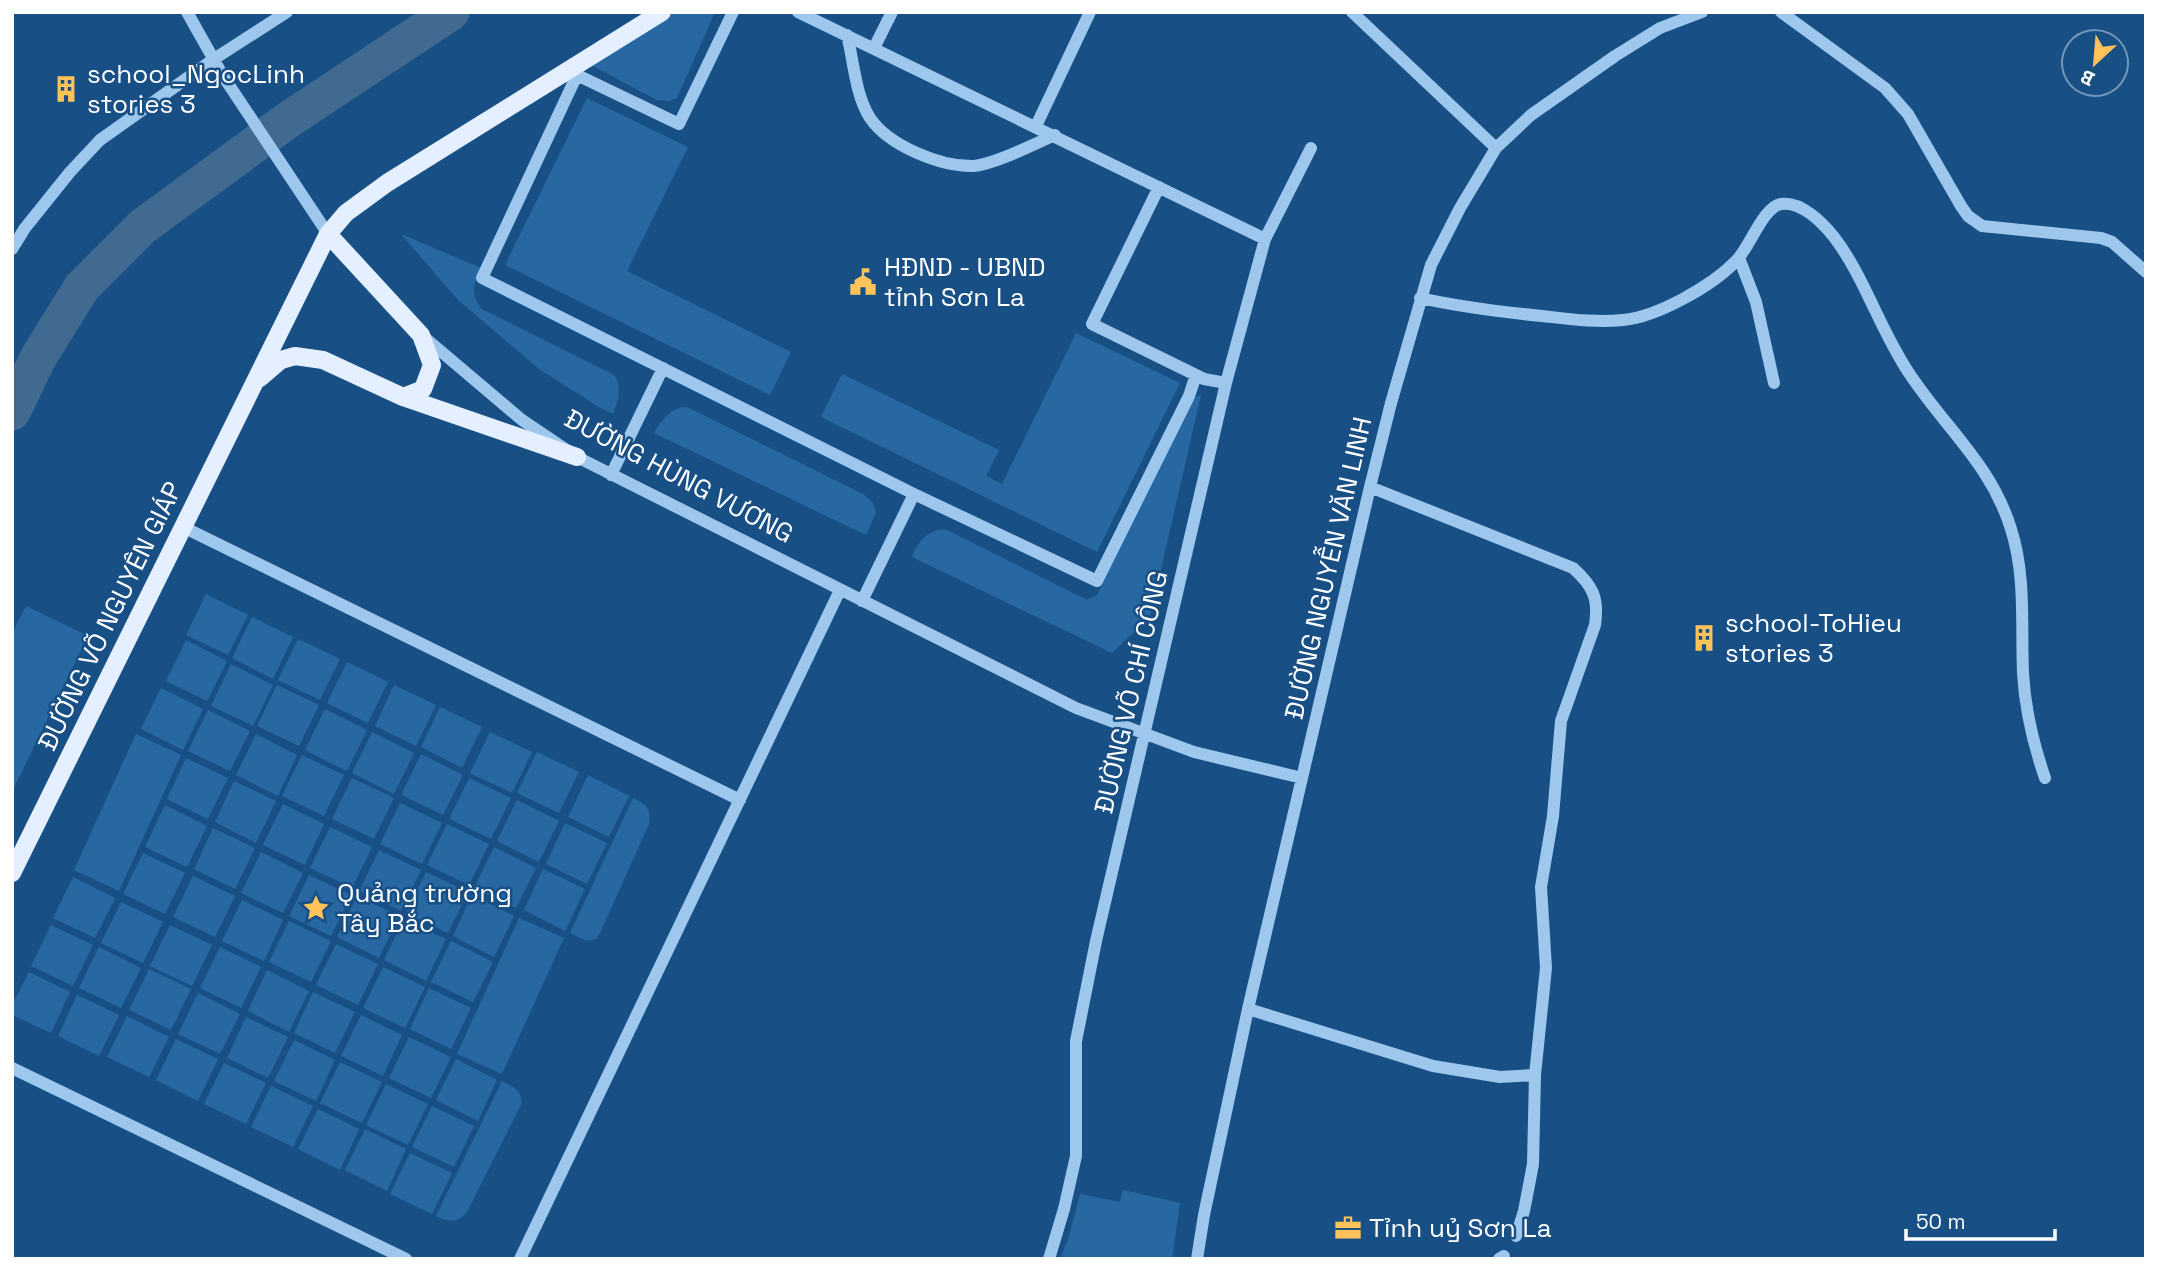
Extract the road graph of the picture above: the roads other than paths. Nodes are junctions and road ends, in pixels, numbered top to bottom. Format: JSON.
{"nodes":[{"id":1,"x":187,"y":12,"type":"edge"},
{"id":2,"x":287,"y":12,"type":"edge"},
{"id":3,"x":662,"y":12,"type":"edge"},
{"id":4,"x":733,"y":12,"type":"edge"},
{"id":5,"x":799,"y":12,"type":"edge"},
{"id":6,"x":892,"y":12,"type":"edge"},
{"id":7,"x":1090,"y":12,"type":"edge"},
{"id":8,"x":1352,"y":12,"type":"edge"},
{"id":9,"x":1702,"y":12,"type":"edge"},
{"id":10,"x":1781,"y":12,"type":"edge"},
{"id":11,"x":847,"y":35,"type":"junction"},
{"id":12,"x":874,"y":48,"type":"junction"},
{"id":13,"x":214,"y":59,"type":"junction"},
{"id":14,"x":575,"y":71,"type":"junction"},
{"id":15,"x":1037,"y":126,"type":"junction"},
{"id":16,"x":1055,"y":135,"type":"junction"},
{"id":17,"x":1311,"y":148,"type":"dead end"},
{"id":18,"x":1496,"y":148,"type":"junction"},
{"id":19,"x":1159,"y":187,"type":"junction"},
{"id":20,"x":328,"y":234,"type":"junction"},
{"id":21,"x":1265,"y":239,"type":"junction"},
{"id":22,"x":12,"y":249,"type":"edge"},
{"id":23,"x":1739,"y":258,"type":"junction"},
{"id":24,"x":2146,"y":272,"type":"edge"},
{"id":25,"x":1420,"y":298,"type":"junction"},
{"id":26,"x":421,"y":335,"type":"junction"},
{"id":27,"x":663,"y":369,"type":"junction"},
{"id":28,"x":1196,"y":375,"type":"junction"},
{"id":29,"x":254,"y":382,"type":"junction"},
{"id":30,"x":1226,"y":383,"type":"junction"},
{"id":31,"x":1774,"y":383,"type":"dead end"},
{"id":32,"x":403,"y":397,"type":"junction"},
{"id":33,"x":577,"y":457,"type":"junction"},
{"id":34,"x":611,"y":475,"type":"junction"},
{"id":35,"x":1370,"y":487,"type":"junction"},
{"id":36,"x":914,"y":494,"type":"junction"},
{"id":37,"x":183,"y":527,"type":"junction"},
{"id":38,"x":840,"y":590,"type":"junction"},
{"id":39,"x":862,"y":601,"type":"junction"},
{"id":40,"x":1144,"y":733,"type":"junction"},
{"id":41,"x":1303,"y":778,"type":"junction"},
{"id":42,"x":2045,"y":778,"type":"dead end"},
{"id":43,"x":740,"y":800,"type":"junction"},
{"id":44,"x":12,"y":873,"type":"edge"},
{"id":45,"x":1248,"y":1009,"type":"junction"},
{"id":46,"x":12,"y":1068,"type":"edge"},
{"id":47,"x":1535,"y":1074,"type":"junction"},
{"id":48,"x":1516,"y":1236,"type":"dead end"},
{"id":49,"x":406,"y":1259,"type":"edge"},
{"id":50,"x":520,"y":1259,"type":"edge"},
{"id":51,"x":1049,"y":1259,"type":"edge"},
{"id":52,"x":1197,"y":1259,"type":"edge"}],
"edges":[{"from":1,"to":13,"type":"street","name":"ĐƯỜNG HÙNG VƯƠNG"},
{"from":2,"to":13,"type":"street"},
{"from":3,"to":14,"type":"main road","name":"ĐƯỜNG VÕ NGUYÊN GIÁP"},
{"from":4,"to":14,"type":"street"},
{"from":5,"to":11,"type":"street"},
{"from":6,"to":12,"type":"street"},
{"from":7,"to":15,"type":"street"},
{"from":8,"to":18,"type":"street"},
{"from":9,"to":18,"type":"street","name":"ĐƯỜNG NGUYỄN VĂN LINH"},
{"from":10,"to":24,"type":"street"},
{"from":11,"to":12,"type":"street"},
{"from":11,"to":16,"type":"street"},
{"from":12,"to":15,"type":"street"},
{"from":13,"to":20,"type":"street","name":"ĐƯỜNG HÙNG VƯƠNG"},
{"from":13,"to":22,"type":"street"},
{"from":14,"to":20,"type":"main road","name":"ĐƯỜNG VÕ NGUYÊN GIÁP"},
{"from":14,"to":27,"type":"street"},
{"from":15,"to":16,"type":"street"},
{"from":16,"to":19,"type":"street"},
{"from":17,"to":21,"type":"street","name":"ĐƯỜNG VÕ CHÍ CÔNG"},
{"from":18,"to":25,"type":"street","name":"ĐƯỜNG NGUYỄN VĂN LINH"},
{"from":19,"to":21,"type":"street"},
{"from":19,"to":28,"type":"street"},
{"from":20,"to":26,"type":"main road","name":"ĐƯỜNG HÙNG VƯƠNG"},
{"from":20,"to":29,"type":"main road","name":"ĐƯỜNG VÕ NGUYÊN GIÁP"},
{"from":21,"to":30,"type":"street","name":"ĐƯỜNG VÕ CHÍ CÔNG"},
{"from":23,"to":25,"type":"street"},
{"from":23,"to":31,"type":"street"},
{"from":23,"to":42,"type":"street"},
{"from":25,"to":35,"type":"street","name":"ĐƯỜNG NGUYỄN VĂN LINH"},
{"from":26,"to":32,"type":"main road"},
{"from":26,"to":33,"type":"street","name":"ĐƯỜNG HÙNG VƯƠNG"},
{"from":27,"to":34,"type":"street"},
{"from":27,"to":36,"type":"street"},
{"from":28,"to":30,"type":"street"},
{"from":28,"to":36,"type":"street"},
{"from":29,"to":32,"type":"main road","name":"ĐƯỜNG VÕ NGUYÊN GIÁP"},
{"from":29,"to":37,"type":"main road","name":"ĐƯỜNG VÕ NGUYÊN GIÁP"},
{"from":30,"to":40,"type":"street","name":"ĐƯỜNG VÕ CHÍ CÔNG"},
{"from":32,"to":33,"type":"main road","name":"ĐƯỜNG VÕ NGUYÊN GIÁP"},
{"from":33,"to":34,"type":"street","name":"ĐƯỜNG HÙNG VƯƠNG"},
{"from":34,"to":38,"type":"street","name":"ĐƯỜNG HÙNG VƯƠNG"},
{"from":35,"to":41,"type":"street","name":"ĐƯỜNG NGUYỄN VĂN LINH"},
{"from":35,"to":47,"type":"street"},
{"from":36,"to":39,"type":"street"},
{"from":37,"to":43,"type":"street"},
{"from":37,"to":44,"type":"main road","name":"ĐƯỜNG VÕ NGUYÊN GIÁP"},
{"from":38,"to":39,"type":"street","name":"ĐƯỜNG HÙNG VƯƠNG"},
{"from":38,"to":43,"type":"street"},
{"from":39,"to":40,"type":"street","name":"ĐƯỜNG HÙNG VƯƠNG"},
{"from":40,"to":41,"type":"street","name":"ĐƯỜNG HÙNG VƯƠNG"},
{"from":40,"to":51,"type":"street","name":"ĐƯỜNG VÕ CHÍ CÔNG"},
{"from":41,"to":45,"type":"street","name":"ĐƯỜNG NGUYỄN VĂN LINH"},
{"from":43,"to":50,"type":"street"},
{"from":45,"to":47,"type":"street"},
{"from":45,"to":52,"type":"street","name":"ĐƯỜNG NGUYỄN VĂN LINH"},
{"from":46,"to":49,"type":"street"},
{"from":47,"to":48,"type":"street"}]}
